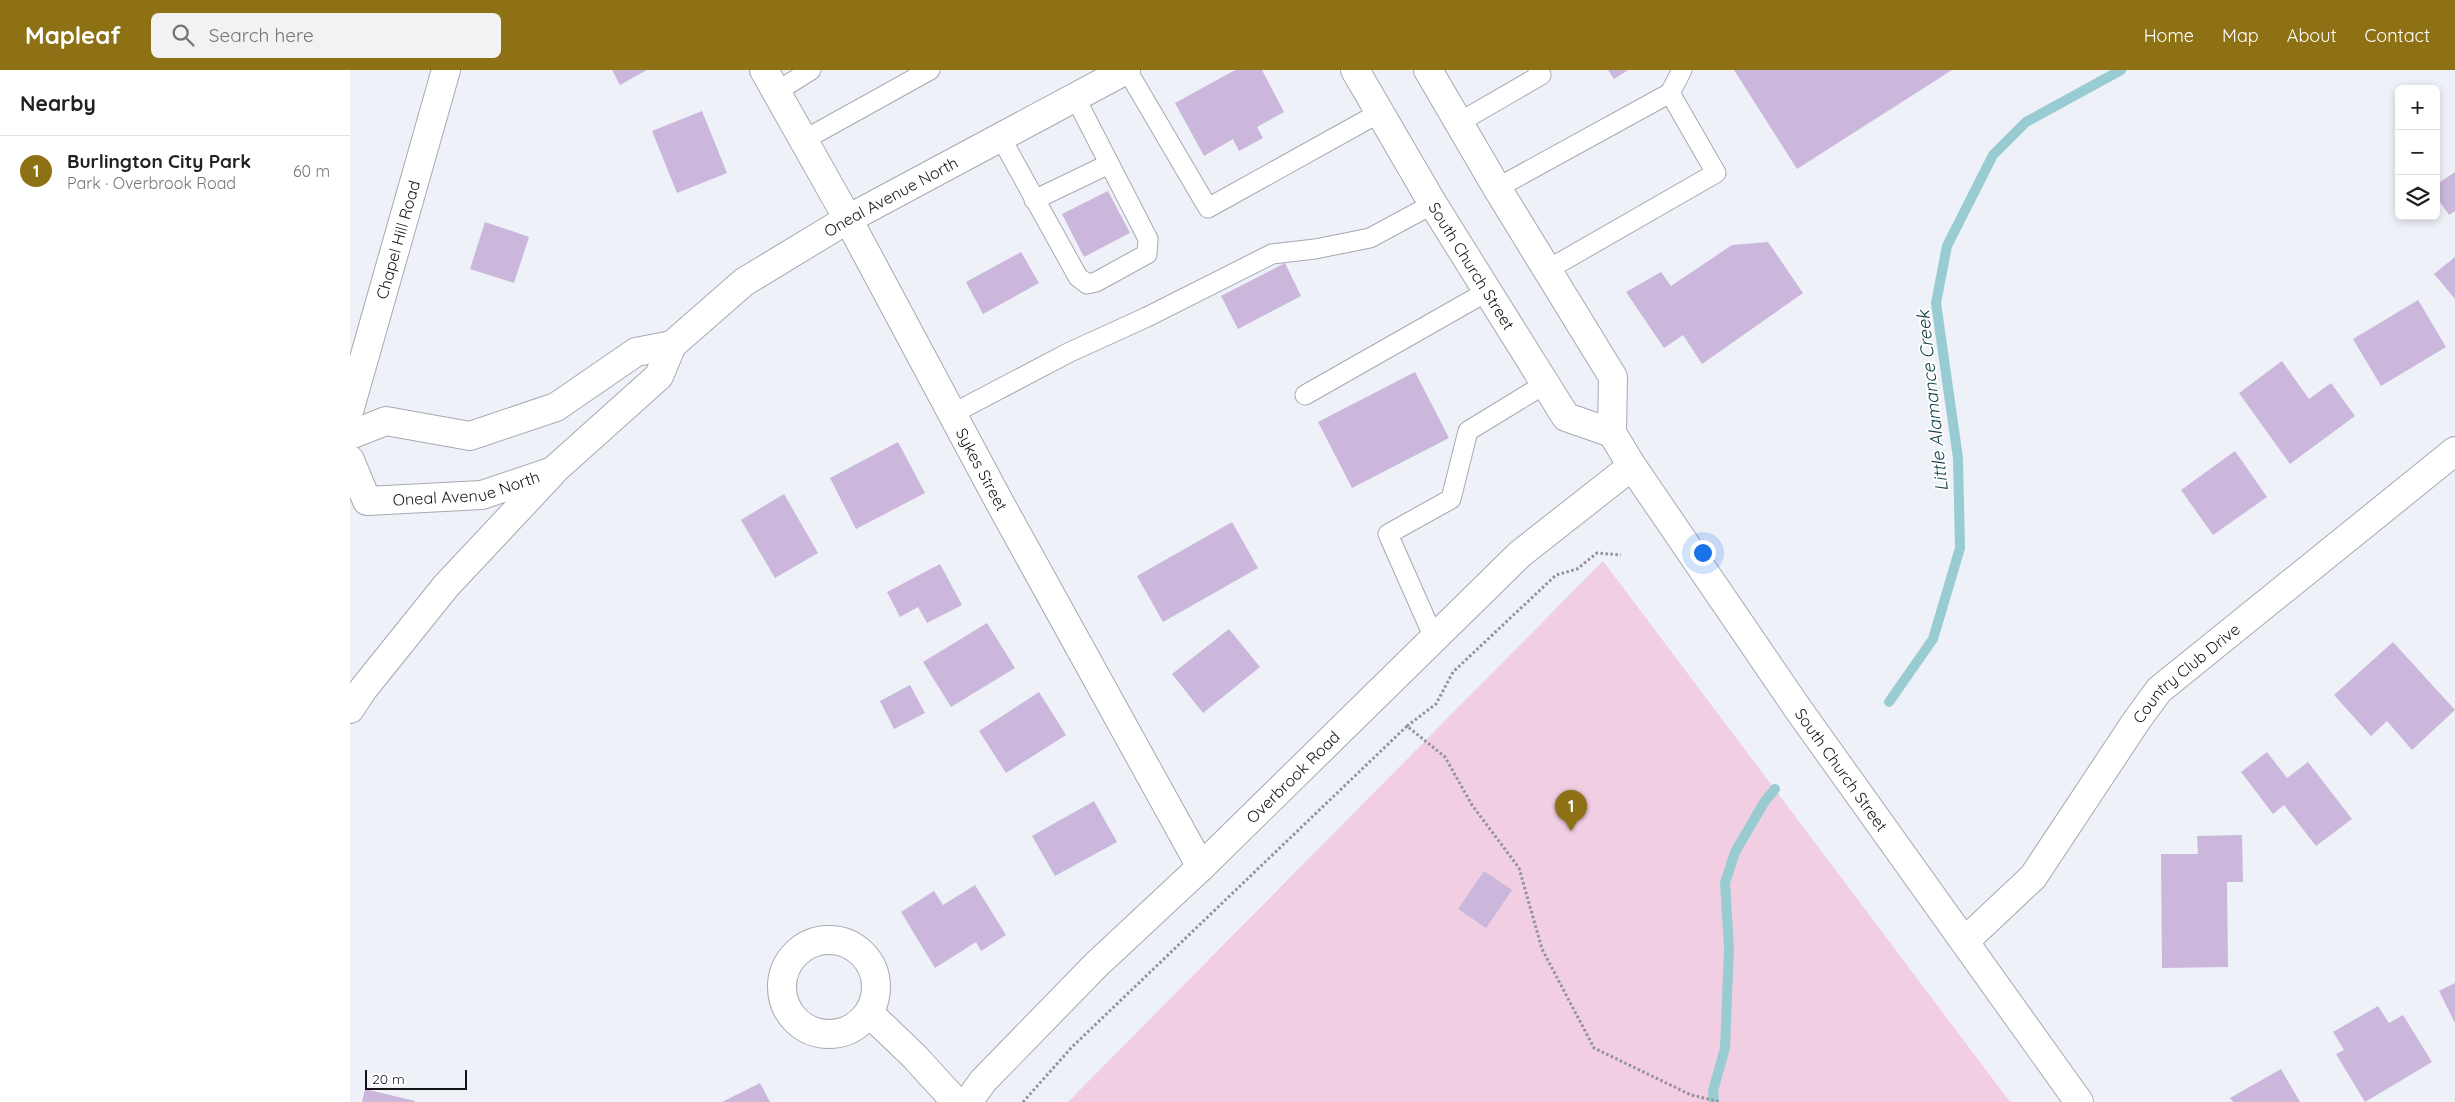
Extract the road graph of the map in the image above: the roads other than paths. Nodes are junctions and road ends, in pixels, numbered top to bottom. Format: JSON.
{"nodes":[{"id":1,"x":446,"y":70,"type":"edge"},
{"id":2,"x":811,"y":70,"type":"edge"},
{"id":3,"x":930,"y":70,"type":"edge"},
{"id":4,"x":1355,"y":70,"type":"edge"},
{"id":5,"x":1428,"y":70,"type":"edge"},
{"id":6,"x":1538,"y":70,"type":"edge"},
{"id":7,"x":1682,"y":70,"type":"edge"},
{"id":8,"x":1121,"y":71,"type":"edge"},
{"id":9,"x":770,"y":81,"type":"edge"},
{"id":10,"x":1670,"y":93,"type":"junction"},
{"id":11,"x":1075,"y":97,"type":"junction"},
{"id":12,"x":1379,"y":113,"type":"junction"},
{"id":13,"x":1458,"y":123,"type":"junction"},
{"id":14,"x":1001,"y":138,"type":"junction"},
{"id":15,"x":802,"y":141,"type":"junction"},
{"id":16,"x":1109,"y":164,"type":"junction"},
{"id":17,"x":1496,"y":188,"type":"junction"},
{"id":18,"x":1034,"y":200,"type":"junction"},
{"id":19,"x":1433,"y":204,"type":"junction"},
{"id":20,"x":848,"y":219,"type":"junction"},
{"id":21,"x":1547,"y":270,"type":"junction"},
{"id":22,"x":1488,"y":291,"type":"junction"},
{"id":23,"x":672,"y":345,"type":"junction"},
{"id":24,"x":1546,"y":384,"type":"junction"},
{"id":25,"x":1305,"y":395,"type":"dead end"},
{"id":26,"x":350,"y":408,"type":"edge"},
{"id":27,"x":952,"y":414,"type":"junction"},
{"id":28,"x":1612,"y":433,"type":"junction"},
{"id":29,"x":350,"y":435,"type":"edge"},
{"id":30,"x":2455,"y":451,"type":"edge"},
{"id":31,"x":350,"y":460,"type":"edge"},
{"id":32,"x":1632,"y":466,"type":"junction"},
{"id":33,"x":553,"y":471,"type":"junction"},
{"id":34,"x":1434,"y":638,"type":"junction"},
{"id":35,"x":350,"y":709,"type":"edge"},
{"id":36,"x":1201,"y":867,"type":"junction"},
{"id":37,"x":1965,"y":941,"type":"junction"},
{"id":38,"x":869,"y":1013,"type":"dead end"},
{"id":39,"x":956,"y":1102,"type":"edge"},
{"id":40,"x":968,"y":1102,"type":"edge"},
{"id":41,"x":2079,"y":1102,"type":"edge"}],
"edges":[{"from":1,"to":26,"type":"main road","name":"Chapel Hill Road"},
{"from":2,"to":9,"type":"lane"},
{"from":3,"to":15,"type":"lane"},
{"from":4,"to":12,"type":"main road","name":"South Church Street"},
{"from":5,"to":13,"type":"main road"},
{"from":6,"to":13,"type":"lane"},
{"from":7,"to":10,"type":"lane"},
{"from":8,"to":11,"type":"main road","name":"Oneal Avenue North"},
{"from":8,"to":12,"type":"lane"},
{"from":9,"to":15,"type":"main road","name":"Sykes Street"},
{"from":10,"to":17,"type":"lane"},
{"from":10,"to":21,"type":"lane"},
{"from":11,"to":14,"type":"main road","name":"Oneal Avenue North"},
{"from":11,"to":16,"type":"lane"},
{"from":12,"to":19,"type":"main road","name":"South Church Street"},
{"from":13,"to":17,"type":"main road"},
{"from":14,"to":18,"type":"lane"},
{"from":14,"to":20,"type":"main road","name":"Oneal Avenue North"},
{"from":15,"to":20,"type":"main road","name":"Sykes Street"},
{"from":16,"to":18,"type":"lane"},
{"from":16,"to":18,"type":"lane"},
{"from":17,"to":21,"type":"main road"},
{"from":19,"to":22,"type":"main road","name":"South Church Street"},
{"from":19,"to":27,"type":"lane"},
{"from":20,"to":23,"type":"main road","name":"Oneal Avenue North"},
{"from":20,"to":27,"type":"main road","name":"Sykes Street"},
{"from":21,"to":28,"type":"main road"},
{"from":22,"to":24,"type":"main road","name":"South Church Street"},
{"from":22,"to":25,"type":"lane"},
{"from":23,"to":29,"type":"main road"},
{"from":23,"to":33,"type":"main road","name":"Oneal Avenue North"},
{"from":24,"to":28,"type":"main road","name":"South Church Street"},
{"from":24,"to":34,"type":"lane"},
{"from":27,"to":36,"type":"main road","name":"Sykes Street"},
{"from":28,"to":32,"type":"main road","name":"South Church Street"},
{"from":30,"to":37,"type":"main road","name":"Country Club Drive"},
{"from":31,"to":33,"type":"main road","name":"Oneal Avenue North"},
{"from":32,"to":34,"type":"main road","name":"Overbrook Road"},
{"from":32,"to":37,"type":"main road","name":"South Church Street"},
{"from":33,"to":35,"type":"main road"},
{"from":34,"to":36,"type":"main road","name":"Overbrook Road"},
{"from":36,"to":40,"type":"main road","name":"Overbrook Road"},
{"from":37,"to":41,"type":"main road","name":"South Church Street"},
{"from":38,"to":39,"type":"main road"}]}
